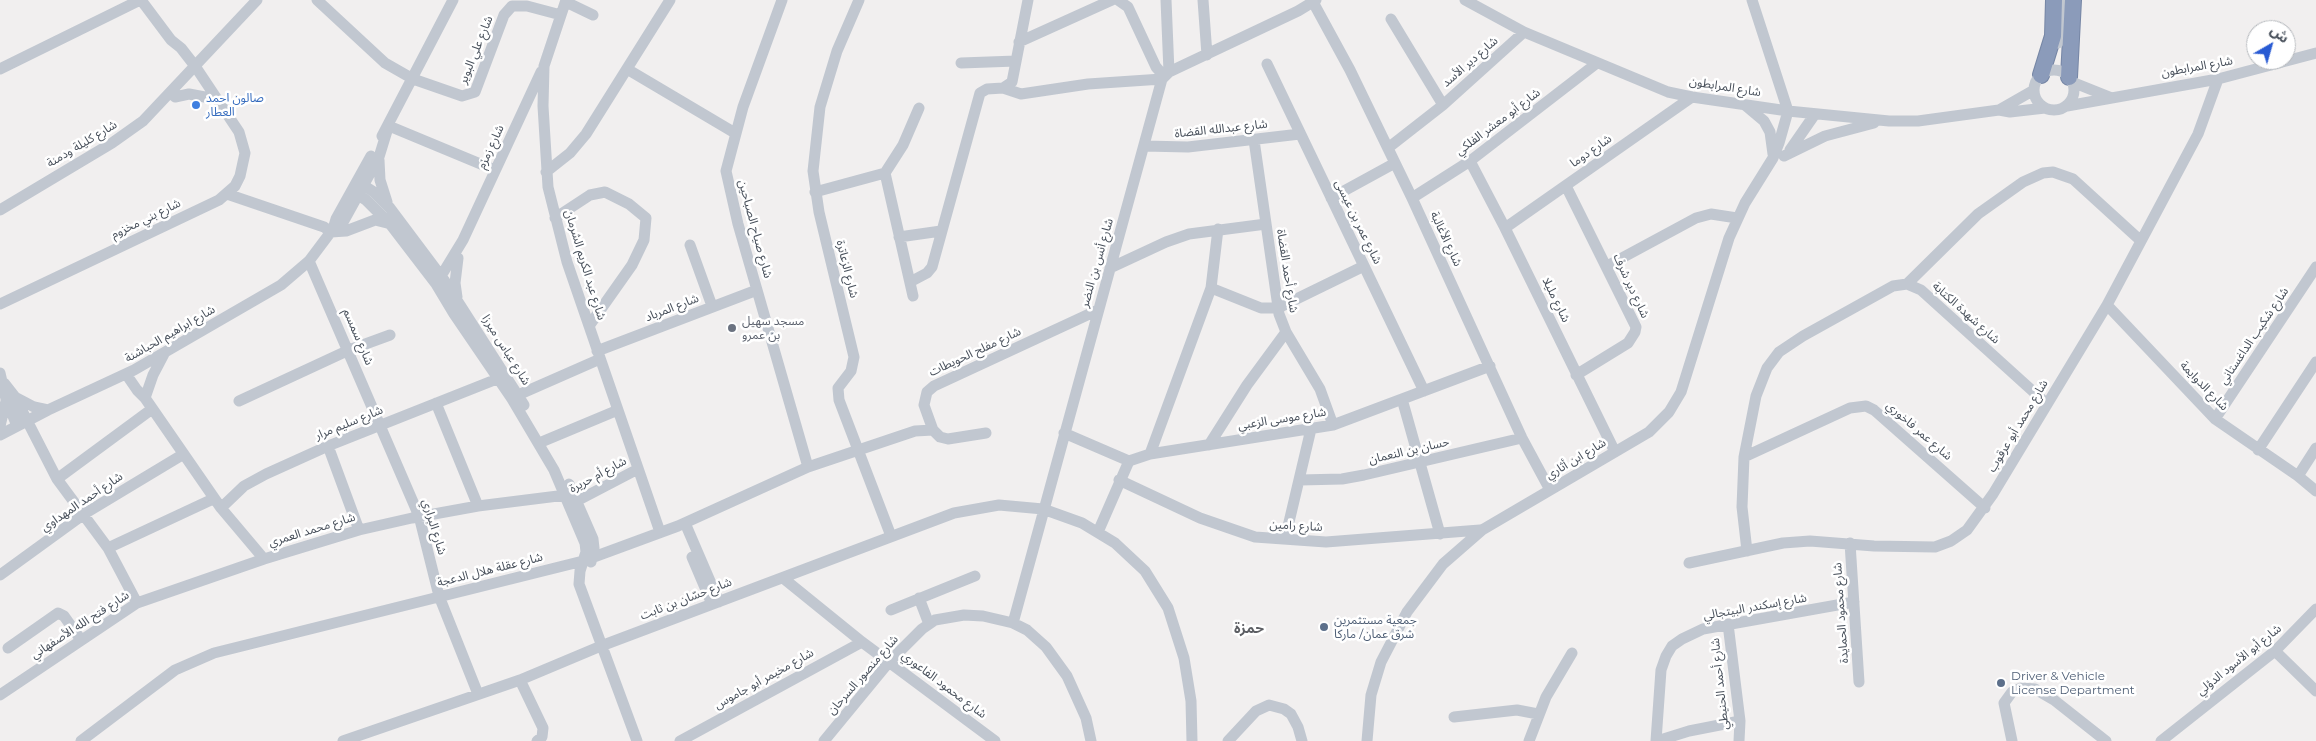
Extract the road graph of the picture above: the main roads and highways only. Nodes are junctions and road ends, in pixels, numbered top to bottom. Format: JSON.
{"nodes":[{"id":1,"x":2054,"y":0,"type":"edge"},
{"id":2,"x":2073,"y":0,"type":"edge"},
{"id":3,"x":2043,"y":73,"type":"road end"},
{"id":4,"x":2070,"y":78,"type":"road end"}],
"edges":[{"from":1,"to":3,"type":"highway"},
{"from":2,"to":4,"type":"highway"}]}
